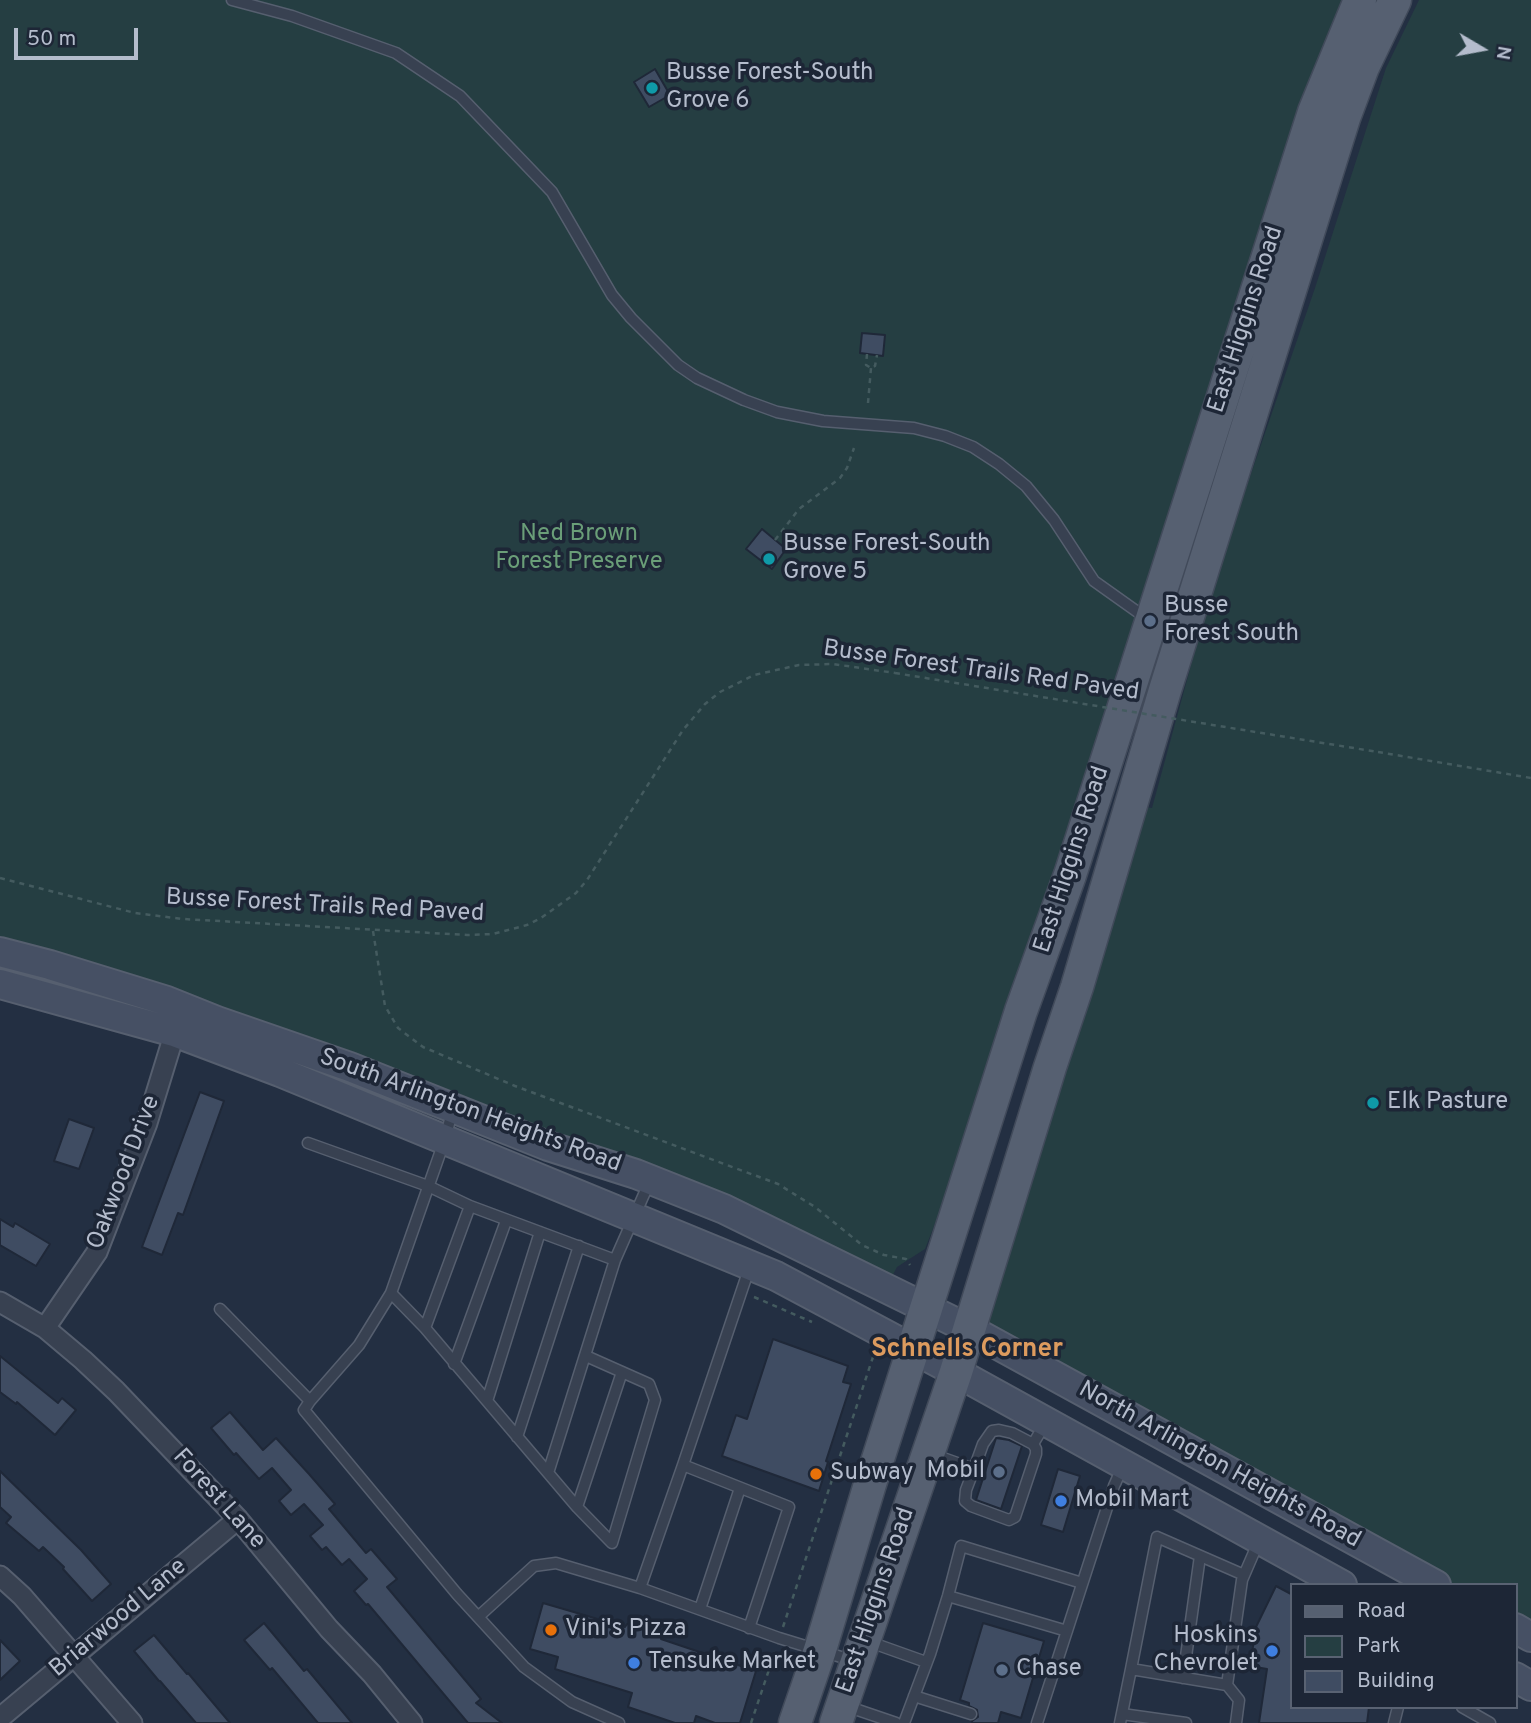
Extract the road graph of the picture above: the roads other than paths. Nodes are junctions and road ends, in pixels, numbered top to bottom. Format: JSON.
{"nodes":[{"id":1,"x":232,"y":0,"type":"edge"},
{"id":2,"x":1360,"y":0,"type":"edge"},
{"id":3,"x":1395,"y":0,"type":"edge"},
{"id":4,"x":1166,"y":626,"type":"junction"},
{"id":5,"x":0,"y":952,"type":"edge"},
{"id":6,"x":0,"y":984,"type":"edge"},
{"id":7,"x":178,"y":1020,"type":"junction"},
{"id":8,"x":453,"y":1108,"type":"junction"},
{"id":9,"x":445,"y":1139,"type":"junction"},
{"id":10,"x":308,"y":1143,"type":"dead end"},
{"id":11,"x":651,"y":1180,"type":"junction"},
{"id":12,"x":428,"y":1186,"type":"junction"},
{"id":13,"x":470,"y":1206,"type":"junction"},
{"id":14,"x":633,"y":1219,"type":"junction"},
{"id":15,"x":506,"y":1221,"type":"junction"},
{"id":16,"x":540,"y":1232,"type":"junction"},
{"id":17,"x":579,"y":1246,"type":"junction"},
{"id":18,"x":615,"y":1259,"type":"junction"},
{"id":19,"x":746,"y":1278,"type":"junction"},
{"id":20,"x":391,"y":1293,"type":"junction"},
{"id":21,"x":0,"y":1303,"type":"edge"},
{"id":22,"x":927,"y":1308,"type":"junction"},
{"id":23,"x":219,"y":1309,"type":"dead end"},
{"id":24,"x":45,"y":1328,"type":"junction"},
{"id":25,"x":425,"y":1328,"type":"junction"},
{"id":26,"x":969,"y":1329,"type":"junction"},
{"id":27,"x":913,"y":1349,"type":"junction"},
{"id":28,"x":586,"y":1356,"type":"junction"},
{"id":29,"x":454,"y":1364,"type":"junction"},
{"id":30,"x":622,"y":1372,"type":"junction"},
{"id":31,"x":956,"y":1372,"type":"junction"},
{"id":32,"x":310,"y":1401,"type":"junction"},
{"id":33,"x":487,"y":1401,"type":"junction"},
{"id":34,"x":1039,"y":1433,"type":"junction"},
{"id":35,"x":517,"y":1437,"type":"junction"},
{"id":36,"x":928,"y":1453,"type":"junction"},
{"id":37,"x":1124,"y":1464,"type":"junction"},
{"id":38,"x":683,"y":1465,"type":"junction"},
{"id":39,"x":974,"y":1469,"type":"junction"},
{"id":40,"x":548,"y":1473,"type":"junction"},
{"id":41,"x":740,"y":1488,"type":"junction"},
{"id":42,"x":577,"y":1507,"type":"junction"},
{"id":43,"x":238,"y":1519,"type":"junction"},
{"id":44,"x":1260,"y":1539,"type":"junction"},
{"id":45,"x":1200,"y":1556,"type":"junction"},
{"id":46,"x":1244,"y":1575,"type":"junction"},
{"id":47,"x":0,"y":1576,"type":"edge"},
{"id":48,"x":1082,"y":1583,"type":"junction"},
{"id":49,"x":1338,"y":1583,"type":"edge"},
{"id":50,"x":1432,"y":1583,"type":"edge"},
{"id":51,"x":640,"y":1588,"type":"junction"},
{"id":52,"x":948,"y":1596,"type":"junction"},
{"id":53,"x":700,"y":1609,"type":"junction"},
{"id":54,"x":478,"y":1617,"type":"junction"},
{"id":55,"x":749,"y":1628,"type":"junction"},
{"id":56,"x":1067,"y":1631,"type":"junction"},
{"id":57,"x":820,"y":1650,"type":"junction"},
{"id":58,"x":860,"y":1651,"type":"junction"},
{"id":59,"x":75,"y":1656,"type":"junction"},
{"id":60,"x":926,"y":1662,"type":"junction"},
{"id":61,"x":1130,"y":1669,"type":"junction"},
{"id":62,"x":1183,"y":1678,"type":"junction"},
{"id":63,"x":1227,"y":1685,"type":"junction"},
{"id":64,"x":914,"y":1696,"type":"junction"},
{"id":65,"x":1466,"y":1709,"type":"edge"},
{"id":66,"x":839,"y":1714,"type":"edge"},
{"id":67,"x":971,"y":1714,"type":"dead end"},
{"id":68,"x":0,"y":1718,"type":"edge"},
{"id":69,"x":1121,"y":1719,"type":"edge"},
{"id":70,"x":132,"y":1723,"type":"edge"},
{"id":71,"x":412,"y":1723,"type":"edge"},
{"id":72,"x":619,"y":1723,"type":"edge"},
{"id":73,"x":795,"y":1723,"type":"edge"},
{"id":74,"x":896,"y":1723,"type":"edge"},
{"id":75,"x":904,"y":1723,"type":"edge"},
{"id":76,"x":1037,"y":1723,"type":"edge"},
{"id":77,"x":1186,"y":1723,"type":"edge"},
{"id":78,"x":1236,"y":1723,"type":"edge"},
{"id":79,"x":1490,"y":1723,"type":"edge"}],
"edges":[{"from":1,"to":4,"type":"lane"},
{"from":2,"to":4,"type":"main road","name":"East Higgins Road"},
{"from":3,"to":4,"type":"main road","name":"East Higgins Road"},
{"from":4,"to":22,"type":"main road","name":"East Higgins Road"},
{"from":4,"to":26,"type":"main road","name":"East Higgins Road"},
{"from":5,"to":7,"type":"main road","name":"South Arlington Heights Road"},
{"from":6,"to":7,"type":"main road","name":"South Arlington Heights Road"},
{"from":7,"to":8,"type":"main road","name":"South Arlington Heights Road"},
{"from":7,"to":9,"type":"main road","name":"South Arlington Heights Road"},
{"from":7,"to":24,"type":"street","name":"Oakwood Drive"},
{"from":8,"to":9,"type":"lane"},
{"from":8,"to":11,"type":"main road","name":"South Arlington Heights Road"},
{"from":9,"to":12,"type":"lane"},
{"from":9,"to":14,"type":"main road","name":"South Arlington Heights Road"},
{"from":10,"to":12,"type":"lane"},
{"from":11,"to":14,"type":"lane"},
{"from":11,"to":22,"type":"main road","name":"South Arlington Heights Road"},
{"from":12,"to":13,"type":"lane"},
{"from":12,"to":20,"type":"lane"},
{"from":13,"to":15,"type":"lane"},
{"from":13,"to":25,"type":"lane"},
{"from":14,"to":18,"type":"lane"},
{"from":14,"to":19,"type":"main road","name":"South Arlington Heights Road"},
{"from":15,"to":16,"type":"lane"},
{"from":15,"to":29,"type":"lane"},
{"from":16,"to":17,"type":"lane"},
{"from":16,"to":33,"type":"lane"},
{"from":17,"to":18,"type":"lane"},
{"from":17,"to":35,"type":"lane"},
{"from":18,"to":28,"type":"lane"},
{"from":19,"to":27,"type":"main road","name":"South Arlington Heights Road"},
{"from":19,"to":38,"type":"lane"},
{"from":20,"to":25,"type":"lane"},
{"from":20,"to":32,"type":"lane"},
{"from":21,"to":24,"type":"street","name":"Forest Lane"},
{"from":22,"to":26,"type":"main road","name":"North Arlington Heights Road"},
{"from":22,"to":27,"type":"main road","name":"East Higgins Road"},
{"from":23,"to":32,"type":"lane"},
{"from":24,"to":43,"type":"street","name":"Forest Lane"},
{"from":25,"to":29,"type":"lane"},
{"from":26,"to":31,"type":"main road","name":"East Higgins Road"},
{"from":26,"to":50,"type":"main road","name":"North Arlington Heights Road"},
{"from":27,"to":31,"type":"main road","name":"North Arlington Heights Road"},
{"from":27,"to":57,"type":"main road","name":"East Higgins Road"},
{"from":28,"to":30,"type":"lane"},
{"from":28,"to":40,"type":"lane"},
{"from":29,"to":33,"type":"lane"},
{"from":30,"to":42,"type":"lane"},
{"from":30,"to":42,"type":"lane"},
{"from":31,"to":34,"type":"main road","name":"North Arlington Heights Road"},
{"from":31,"to":36,"type":"main road","name":"East Higgins Road"},
{"from":32,"to":54,"type":"lane"},
{"from":33,"to":35,"type":"lane"},
{"from":34,"to":37,"type":"main road","name":"North Arlington Heights Road"},
{"from":34,"to":39,"type":"lane"},
{"from":34,"to":39,"type":"lane"},
{"from":35,"to":40,"type":"lane"},
{"from":36,"to":39,"type":"lane"},
{"from":36,"to":58,"type":"main road","name":"East Higgins Road"},
{"from":37,"to":44,"type":"main road","name":"North Arlington Heights Road"},
{"from":37,"to":48,"type":"lane"},
{"from":38,"to":41,"type":"lane"},
{"from":38,"to":51,"type":"lane"},
{"from":40,"to":42,"type":"lane"},
{"from":41,"to":53,"type":"lane"},
{"from":41,"to":55,"type":"lane"},
{"from":43,"to":59,"type":"street","name":"Briarwood Lane"},
{"from":43,"to":71,"type":"street","name":"Forest Lane"},
{"from":44,"to":46,"type":"lane"},
{"from":44,"to":49,"type":"main road","name":"North Arlington Heights Road"},
{"from":45,"to":46,"type":"lane"},
{"from":45,"to":61,"type":"lane"},
{"from":45,"to":62,"type":"lane"},
{"from":46,"to":63,"type":"lane"},
{"from":47,"to":59,"type":"street"},
{"from":48,"to":52,"type":"lane"},
{"from":48,"to":56,"type":"lane"},
{"from":51,"to":53,"type":"lane"},
{"from":51,"to":54,"type":"lane"},
{"from":52,"to":56,"type":"lane"},
{"from":52,"to":60,"type":"lane"},
{"from":53,"to":55,"type":"lane"},
{"from":54,"to":72,"type":"lane"},
{"from":55,"to":57,"type":"lane"},
{"from":56,"to":76,"type":"lane"},
{"from":57,"to":58,"type":"lane"},
{"from":57,"to":73,"type":"main road","name":"East Higgins Road"},
{"from":58,"to":60,"type":"lane"},
{"from":58,"to":66,"type":"main road","name":"East Higgins Road"},
{"from":59,"to":68,"type":"street","name":"Briarwood Lane"},
{"from":59,"to":70,"type":"street"},
{"from":60,"to":64,"type":"lane"},
{"from":61,"to":62,"type":"lane"},
{"from":61,"to":69,"type":"lane"},
{"from":62,"to":63,"type":"lane"},
{"from":63,"to":78,"type":"lane"},
{"from":64,"to":67,"type":"lane"},
{"from":64,"to":75,"type":"lane"},
{"from":65,"to":79,"type":"lane"},
{"from":66,"to":74,"type":"lane"},
{"from":69,"to":77,"type":"lane"}]}
